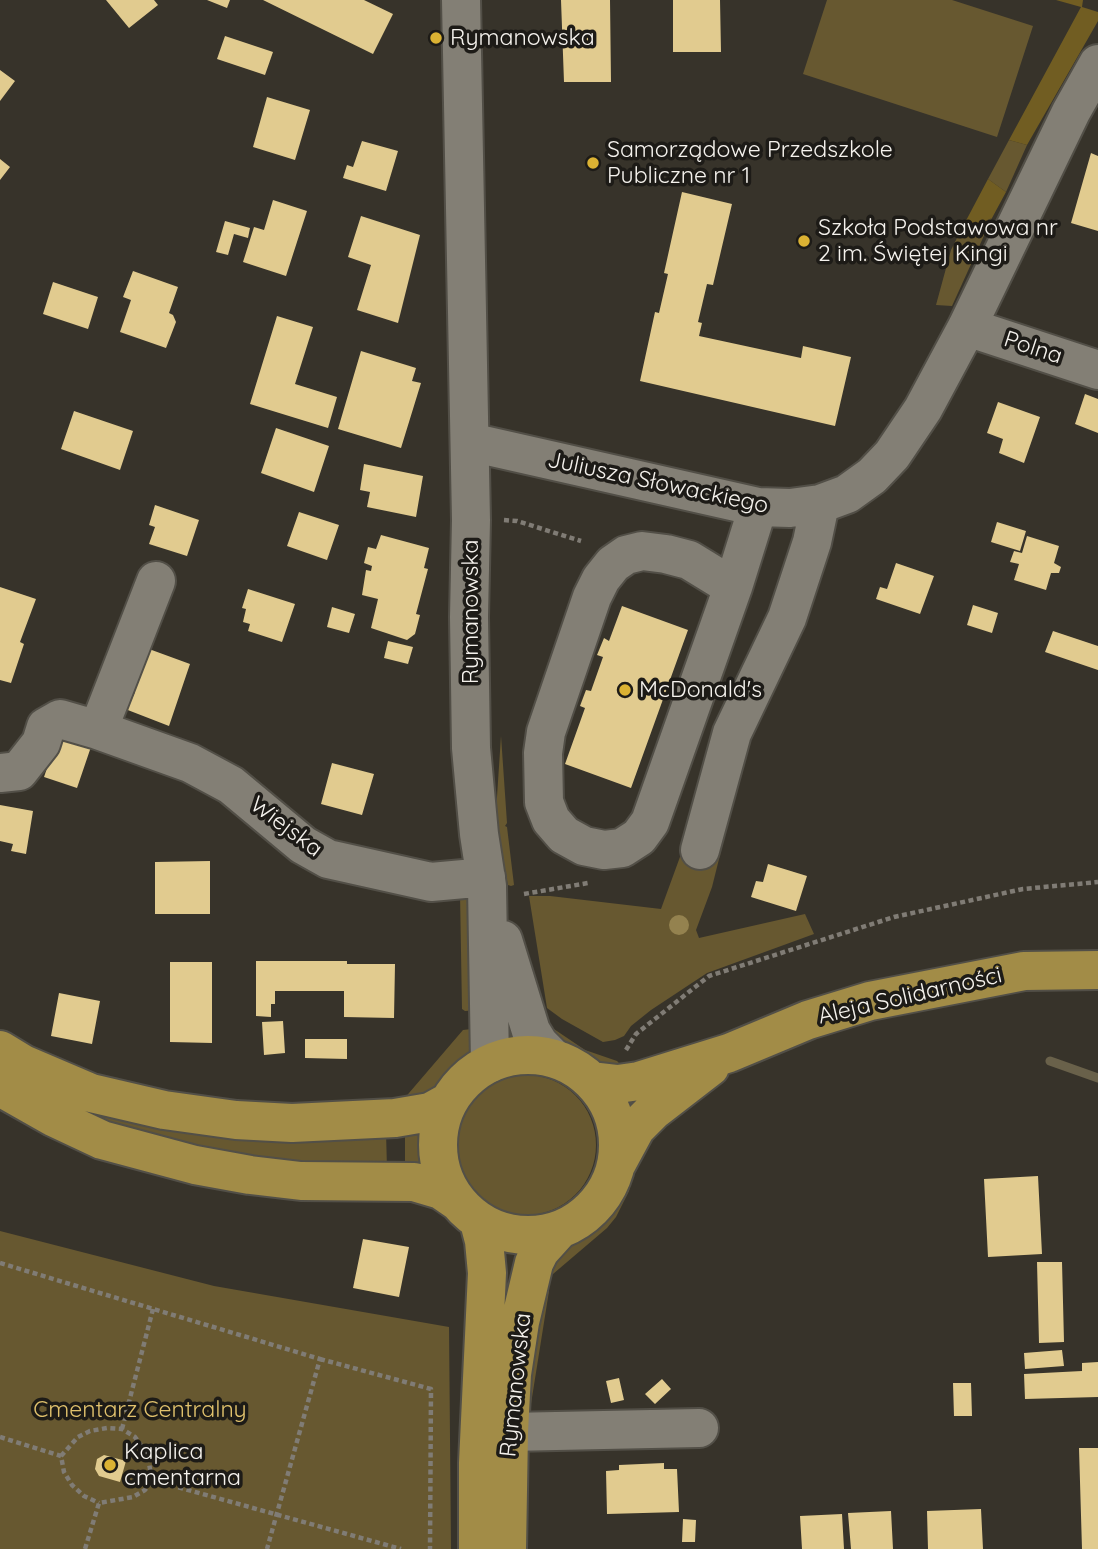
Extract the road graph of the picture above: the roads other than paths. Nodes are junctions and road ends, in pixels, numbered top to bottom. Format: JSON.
{"nodes":[{"id":1,"x":461,"y":0,"type":"edge"},
{"id":2,"x":1098,"y":64,"type":"edge"},
{"id":3,"x":967,"y":327,"type":"junction"},
{"id":4,"x":1098,"y":370,"type":"edge"},
{"id":5,"x":470,"y":442,"type":"junction"},
{"id":6,"x":820,"y":505,"type":"junction"},
{"id":7,"x":758,"y":507,"type":"junction"},
{"id":8,"x":156,"y":581,"type":"dead end"},
{"id":9,"x":733,"y":587,"type":"junction"},
{"id":10,"x":719,"y":628,"type":"junction"},
{"id":11,"x":98,"y":730,"type":"junction"},
{"id":12,"x":0,"y":773,"type":"edge"},
{"id":13,"x":542,"y":783,"type":"junction"},
{"id":14,"x":700,"y":850,"type":"dead end"},
{"id":15,"x":486,"y":882,"type":"junction"},
{"id":16,"x":1098,"y":970,"type":"edge"},
{"id":17,"x":0,"y":1049,"type":"edge"},
{"id":18,"x":729,"y":1053,"type":"junction"},
{"id":19,"x":553,"y":1058,"type":"junction"},
{"id":20,"x":490,"y":1063,"type":"junction"},
{"id":21,"x":592,"y":1081,"type":"junction"},
{"id":22,"x":0,"y":1087,"type":"edge"},
{"id":23,"x":448,"y":1102,"type":"junction"},
{"id":24,"x":616,"y":1165,"type":"junction"},
{"id":25,"x":468,"y":1211,"type":"junction"},
{"id":26,"x":558,"y":1230,"type":"junction"},
{"id":27,"x":482,"y":1380,"type":"junction"},
{"id":28,"x":699,"y":1429,"type":"dead end"},
{"id":29,"x":509,"y":1432,"type":"junction"},
{"id":30,"x":478,"y":1549,"type":"edge"},
{"id":31,"x":507,"y":1549,"type":"edge"}],
"edges":[{"from":1,"to":5,"type":"street","name":"Rymanowska"},
{"from":2,"to":3,"type":"street","name":"Juliusza Słowackiego"},
{"from":3,"to":4,"type":"street","name":"Polna"},
{"from":3,"to":6,"type":"street","name":"Juliusza Słowackiego"},
{"from":5,"to":7,"type":"street","name":"Juliusza Słowackiego"},
{"from":5,"to":15,"type":"street","name":"Rymanowska"},
{"from":6,"to":7,"type":"street","name":"Juliusza Słowackiego"},
{"from":6,"to":14,"type":"street"},
{"from":7,"to":9,"type":"street"},
{"from":8,"to":11,"type":"street"},
{"from":9,"to":10,"type":"street"},
{"from":9,"to":13,"type":"street"},
{"from":10,"to":13,"type":"street"},
{"from":10,"to":13,"type":"street"},
{"from":11,"to":12,"type":"street","name":"Wiejska"},
{"from":11,"to":15,"type":"street","name":"Wiejska"},
{"from":15,"to":19,"type":"street","name":"Rymanowska"},
{"from":15,"to":20,"type":"street","name":"Rymanowska"},
{"from":16,"to":18,"type":"main road","name":"Aleja Solidarności"},
{"from":17,"to":23,"type":"main road"},
{"from":18,"to":21,"type":"main road","name":"Aleja Solidarności"},
{"from":18,"to":24,"type":"main road","name":"Aleja Solidarności"},
{"from":19,"to":20,"type":"main road"},
{"from":19,"to":21,"type":"main road"},
{"from":20,"to":23,"type":"main road"},
{"from":21,"to":24,"type":"main road"},
{"from":22,"to":25,"type":"main road"},
{"from":23,"to":25,"type":"main road"},
{"from":24,"to":26,"type":"main road"},
{"from":25,"to":26,"type":"main road"},
{"from":25,"to":27,"type":"main road","name":"Rymanowska"},
{"from":26,"to":29,"type":"main road","name":"Rymanowska"},
{"from":27,"to":29,"type":"street"},
{"from":27,"to":30,"type":"main road","name":"Rymanowska"},
{"from":28,"to":29,"type":"street"},
{"from":29,"to":31,"type":"main road","name":"Rymanowska"}]}
